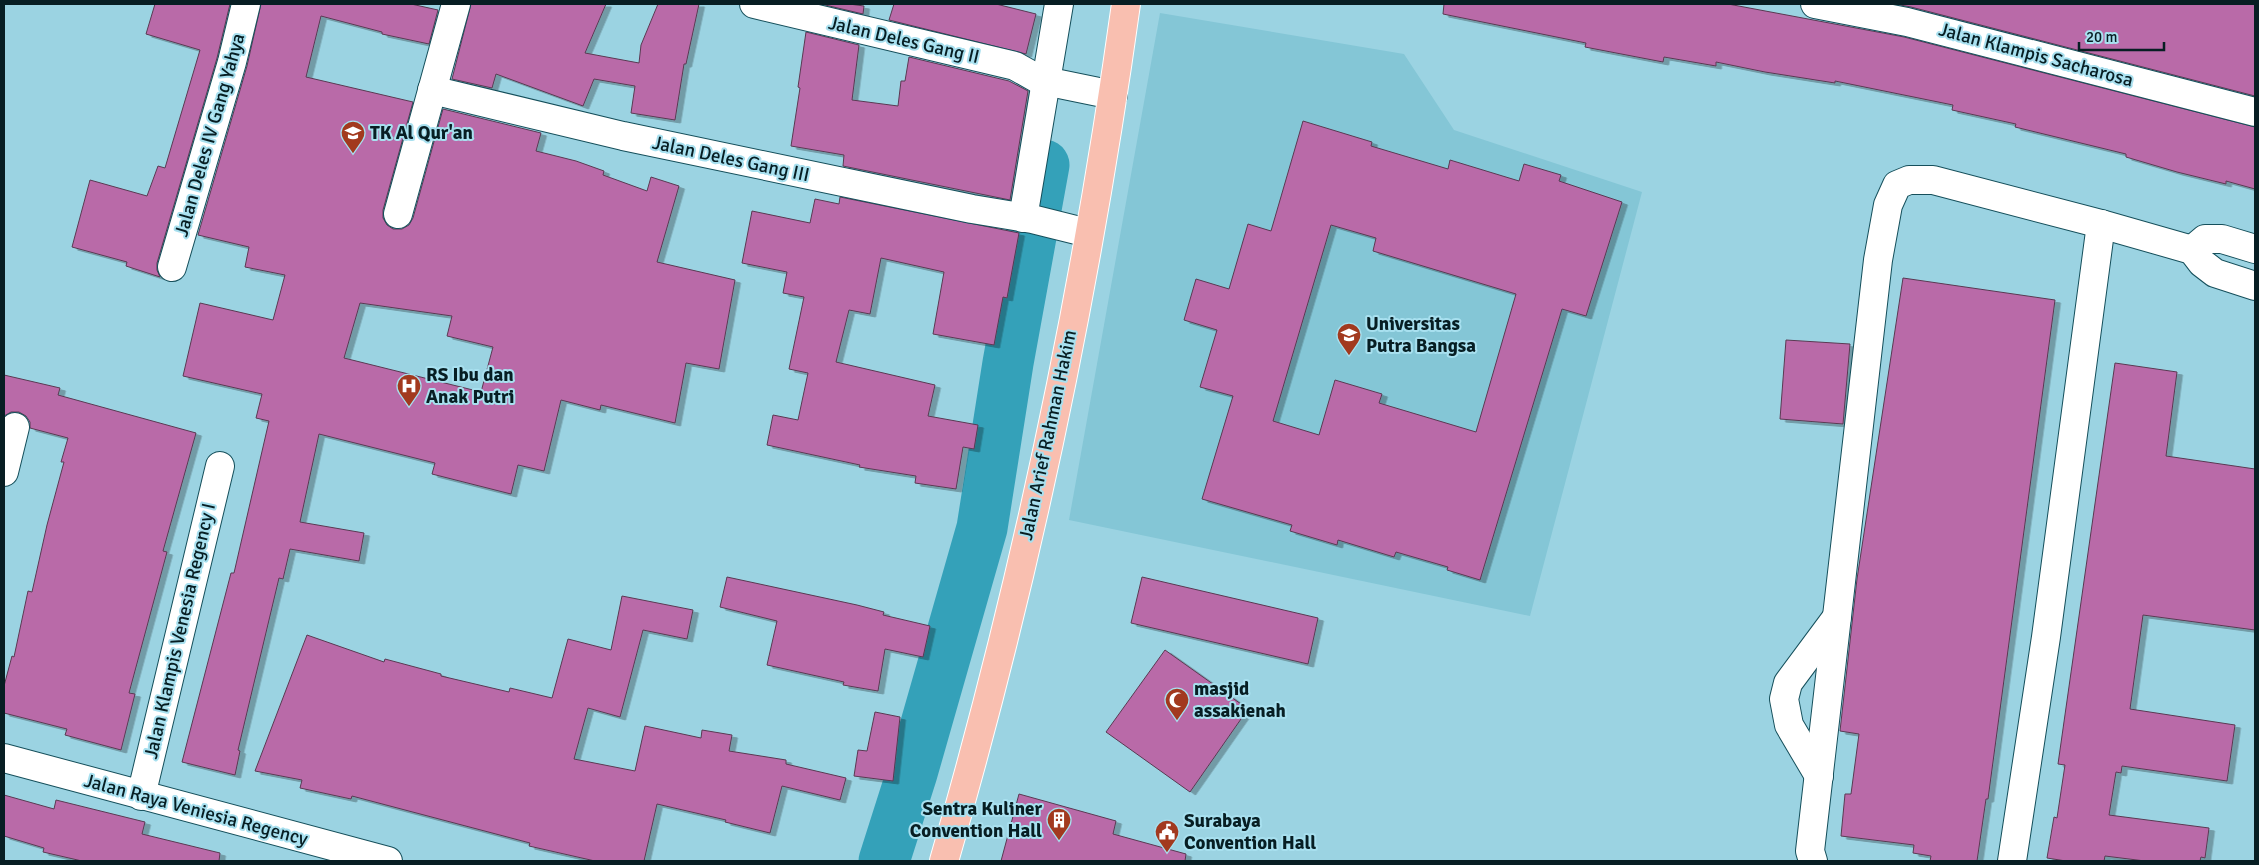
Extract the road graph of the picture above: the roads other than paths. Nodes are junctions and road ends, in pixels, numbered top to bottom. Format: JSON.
{"nodes":[{"id":1,"x":246,"y":4,"type":"edge"},
{"id":2,"x":456,"y":4,"type":"edge"},
{"id":3,"x":754,"y":4,"type":"edge"},
{"id":4,"x":1058,"y":4,"type":"edge"},
{"id":5,"x":1126,"y":4,"type":"edge"},
{"id":6,"x":1815,"y":4,"type":"edge"},
{"id":7,"x":1058,"y":84,"type":"junction"},
{"id":8,"x":432,"y":90,"type":"junction"},
{"id":9,"x":1112,"y":94,"type":"junction"},
{"id":10,"x":2255,"y":112,"type":"edge"},
{"id":11,"x":398,"y":214,"type":"dead end"},
{"id":12,"x":1037,"y":221,"type":"junction"},
{"id":13,"x":2101,"y":224,"type":"junction"},
{"id":14,"x":1088,"y":233,"type":"junction"},
{"id":15,"x":2255,"y":249,"type":"edge"},
{"id":16,"x":2192,"y":250,"type":"junction"},
{"id":17,"x":172,"y":267,"type":"dead end"},
{"id":18,"x":2255,"y":286,"type":"edge"},
{"id":19,"x":15,"y":427,"type":"dead end"},
{"id":20,"x":220,"y":466,"type":"dead end"},
{"id":21,"x":4,"y":472,"type":"edge"},
{"id":22,"x":1838,"y":616,"type":"junction"},
{"id":23,"x":4,"y":758,"type":"edge"},
{"id":24,"x":1819,"y":776,"type":"junction"},
{"id":25,"x":141,"y":796,"type":"junction"},
{"id":26,"x":388,"y":861,"type":"edge"},
{"id":27,"x":944,"y":861,"type":"edge"},
{"id":28,"x":1813,"y":861,"type":"edge"},
{"id":29,"x":2012,"y":861,"type":"edge"}],
"edges":[{"from":1,"to":17,"type":"street","name":"Jalan Deles IV Gang Yahya"},
{"from":2,"to":8,"type":"street"},
{"from":3,"to":7,"type":"street","name":"Jalan Deles Gang II"},
{"from":4,"to":7,"type":"street"},
{"from":5,"to":9,"type":"main road","name":"Jalan Arief Rahman Hakim"},
{"from":6,"to":10,"type":"street","name":"Jalan Klampis Sacharosa"},
{"from":7,"to":9,"type":"street","name":"Jalan Deles Gang II"},
{"from":7,"to":12,"type":"street"},
{"from":8,"to":11,"type":"street"},
{"from":8,"to":12,"type":"street","name":"Jalan Deles Gang III"},
{"from":9,"to":14,"type":"main road","name":"Jalan Arief Rahman Hakim"},
{"from":12,"to":14,"type":"street","name":"Jalan Deles Gang III"},
{"from":13,"to":16,"type":"street"},
{"from":13,"to":22,"type":"street"},
{"from":13,"to":29,"type":"street"},
{"from":14,"to":27,"type":"main road","name":"Jalan Arief Rahman Hakim"},
{"from":15,"to":16,"type":"street"},
{"from":16,"to":18,"type":"street"},
{"from":19,"to":21,"type":"street"},
{"from":20,"to":25,"type":"street","name":"Jalan Klampis Venesia Regency I"},
{"from":22,"to":24,"type":"street"},
{"from":22,"to":24,"type":"street"},
{"from":23,"to":25,"type":"street","name":"Jalan Raya Veniesia Regency"},
{"from":24,"to":28,"type":"street"},
{"from":25,"to":26,"type":"street","name":"Jalan Raya Veniesia Regency"}]}
